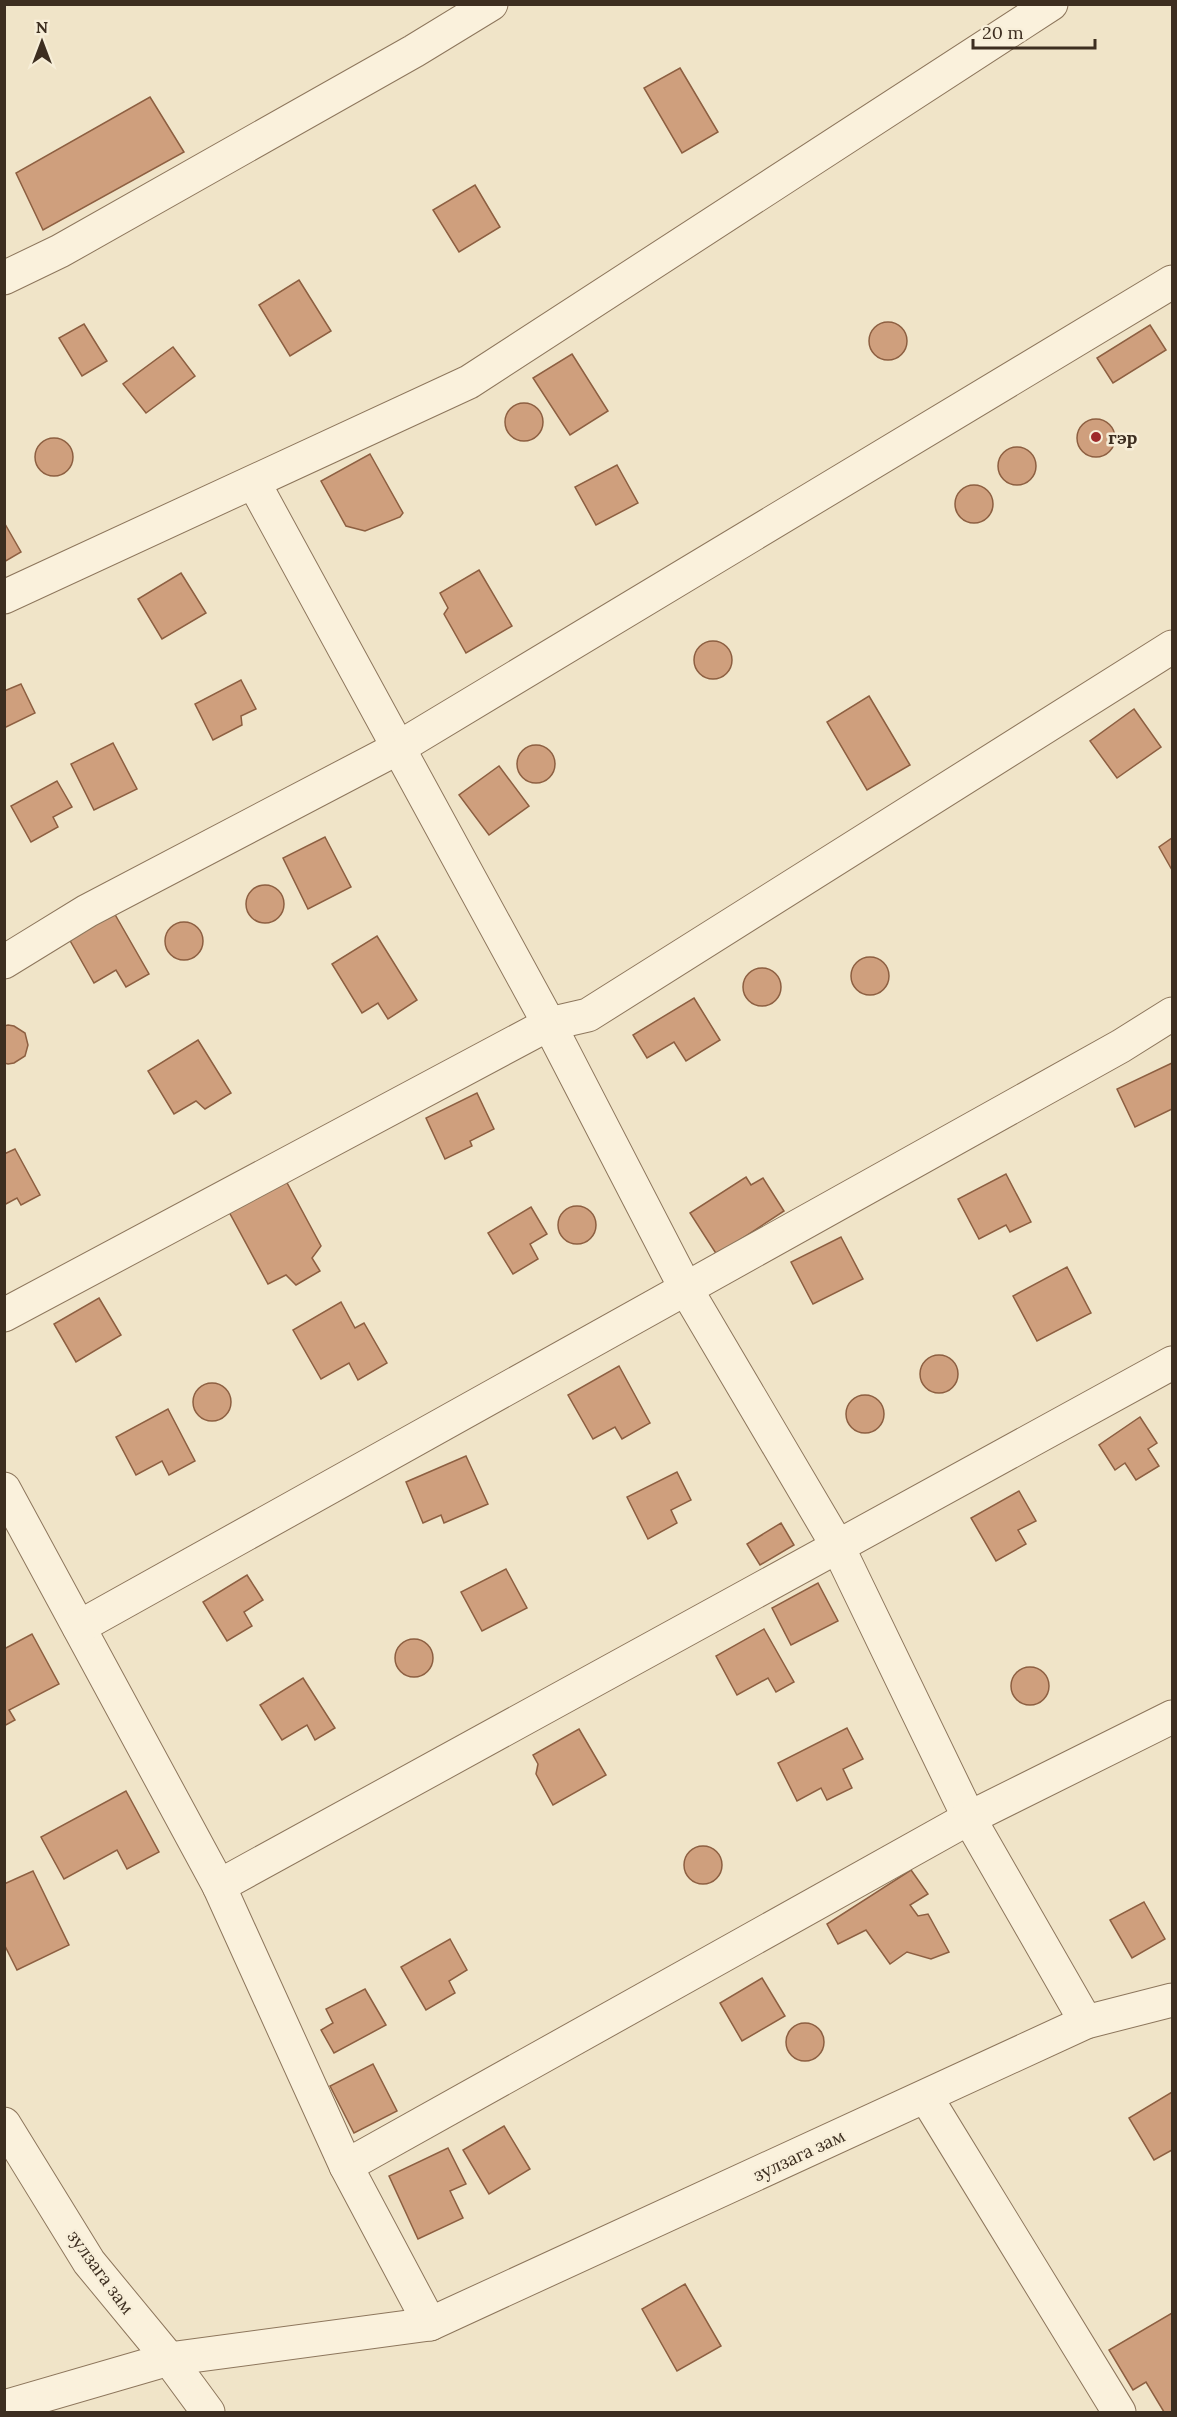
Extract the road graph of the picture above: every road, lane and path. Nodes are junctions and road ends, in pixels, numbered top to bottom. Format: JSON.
{"nodes":[{"id":1,"x":491,"y":4,"type":"edge"},
{"id":2,"x":1051,"y":4,"type":"edge"},
{"id":3,"x":4,"y":278,"type":"edge"},
{"id":4,"x":1173,"y":282,"type":"edge"},
{"id":5,"x":254,"y":483,"type":"junction"},
{"id":6,"x":4,"y":597,"type":"edge"},
{"id":7,"x":1173,"y":647,"type":"edge"},
{"id":8,"x":398,"y":748,"type":"junction"},
{"id":9,"x":4,"y":962,"type":"edge"},
{"id":10,"x":1173,"y":1014,"type":"edge"},
{"id":11,"x":549,"y":1024,"type":"junction"},
{"id":12,"x":687,"y":1289,"type":"junction"},
{"id":13,"x":4,"y":1315,"type":"edge"},
{"id":14,"x":1173,"y":1363,"type":"edge"},
{"id":15,"x":4,"y":1489,"type":"edge"},
{"id":16,"x":837,"y":1545,"type":"junction"},
{"id":17,"x":80,"y":1627,"type":"junction"},
{"id":18,"x":1173,"y":1717,"type":"edge"},
{"id":19,"x":969,"y":1818,"type":"junction"},
{"id":20,"x":219,"y":1886,"type":"junction"},
{"id":21,"x":1173,"y":2000,"type":"edge"},
{"id":22,"x":1086,"y":2022,"type":"junction"},
{"id":23,"x":926,"y":2097,"type":"junction"},
{"id":24,"x":4,"y":2124,"type":"edge"},
{"id":25,"x":346,"y":2166,"type":"junction"},
{"id":26,"x":430,"y":2324,"type":"junction"},
{"id":27,"x":169,"y":2359,"type":"junction"},
{"id":28,"x":4,"y":2407,"type":"edge"},
{"id":29,"x":208,"y":2412,"type":"edge"},
{"id":30,"x":1119,"y":2412,"type":"edge"}],
"edges":[{"from":1,"to":3,"type":"street"},
{"from":2,"to":5,"type":"street"},
{"from":4,"to":8,"type":"street"},
{"from":5,"to":6,"type":"street"},
{"from":5,"to":8,"type":"street"},
{"from":7,"to":11,"type":"street"},
{"from":8,"to":9,"type":"street"},
{"from":8,"to":11,"type":"street"},
{"from":10,"to":12,"type":"street"},
{"from":11,"to":12,"type":"street"},
{"from":11,"to":13,"type":"street"},
{"from":12,"to":16,"type":"street"},
{"from":12,"to":17,"type":"street"},
{"from":14,"to":16,"type":"street"},
{"from":15,"to":17,"type":"street"},
{"from":16,"to":19,"type":"street"},
{"from":16,"to":20,"type":"street"},
{"from":17,"to":20,"type":"street"},
{"from":18,"to":19,"type":"street"},
{"from":19,"to":22,"type":"street"},
{"from":19,"to":25,"type":"street"},
{"from":20,"to":25,"type":"street"},
{"from":21,"to":22,"type":"street","name":"зулзага зам"},
{"from":22,"to":23,"type":"street","name":"зулзага зам"},
{"from":23,"to":26,"type":"street","name":"зулзага зам"},
{"from":23,"to":30,"type":"street"},
{"from":24,"to":27,"type":"street","name":"зулзага зам"},
{"from":25,"to":26,"type":"street"},
{"from":26,"to":27,"type":"street","name":"зулзага зам"},
{"from":27,"to":28,"type":"street","name":"зулзага зам"},
{"from":27,"to":29,"type":"street","name":"зулзага зам"}]}
